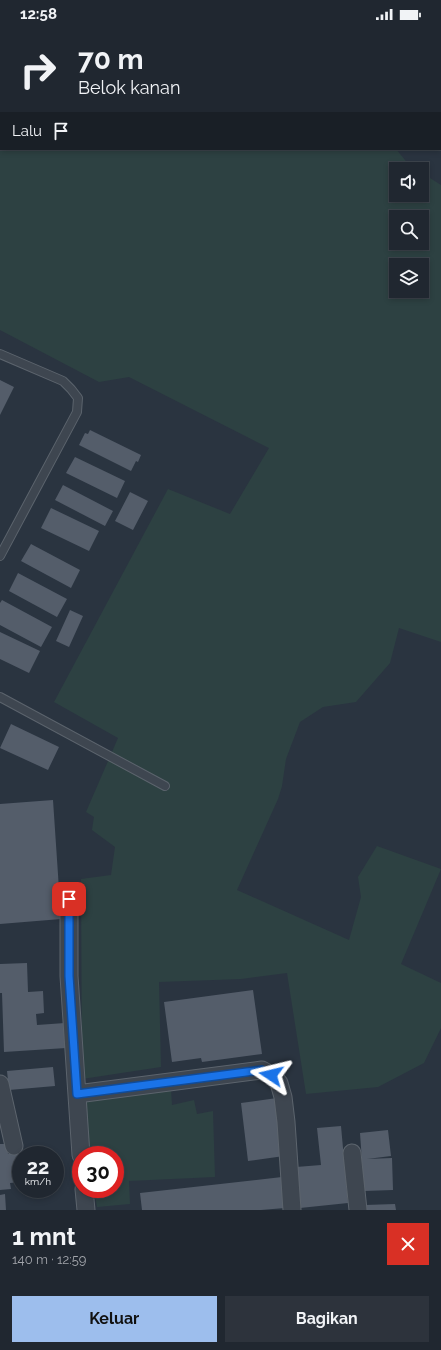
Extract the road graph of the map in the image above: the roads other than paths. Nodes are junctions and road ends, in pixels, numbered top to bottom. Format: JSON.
{"nodes":[{"id":1,"x":0,"y":354,"type":"edge"},
{"id":2,"x":0,"y":556,"type":"edge"},
{"id":3,"x":0,"y":697,"type":"edge"},
{"id":4,"x":165,"y":786,"type":"dead end"},
{"id":5,"x":69,"y":899,"type":"dead end"},
{"id":6,"x":0,"y":1084,"type":"edge"},
{"id":7,"x":77,"y":1094,"type":"junction"},
{"id":8,"x":14,"y":1146,"type":"dead end"},
{"id":9,"x":80,"y":1146,"type":"edge"},
{"id":10,"x":352,"y":1153,"type":"dead end"},
{"id":11,"x":85,"y":1198,"type":"edge"},
{"id":12,"x":86,"y":1210,"type":"edge"},
{"id":13,"x":292,"y":1210,"type":"edge"},
{"id":14,"x":358,"y":1210,"type":"edge"}],
"edges":[{"from":1,"to":2,"type":"lane"},
{"from":3,"to":4,"type":"lane"},
{"from":5,"to":7,"type":"street"},
{"from":6,"to":8,"type":"street"},
{"from":7,"to":9,"type":"street"},
{"from":7,"to":13,"type":"street"},
{"from":10,"to":14,"type":"street"},
{"from":11,"to":12,"type":"street"}]}
